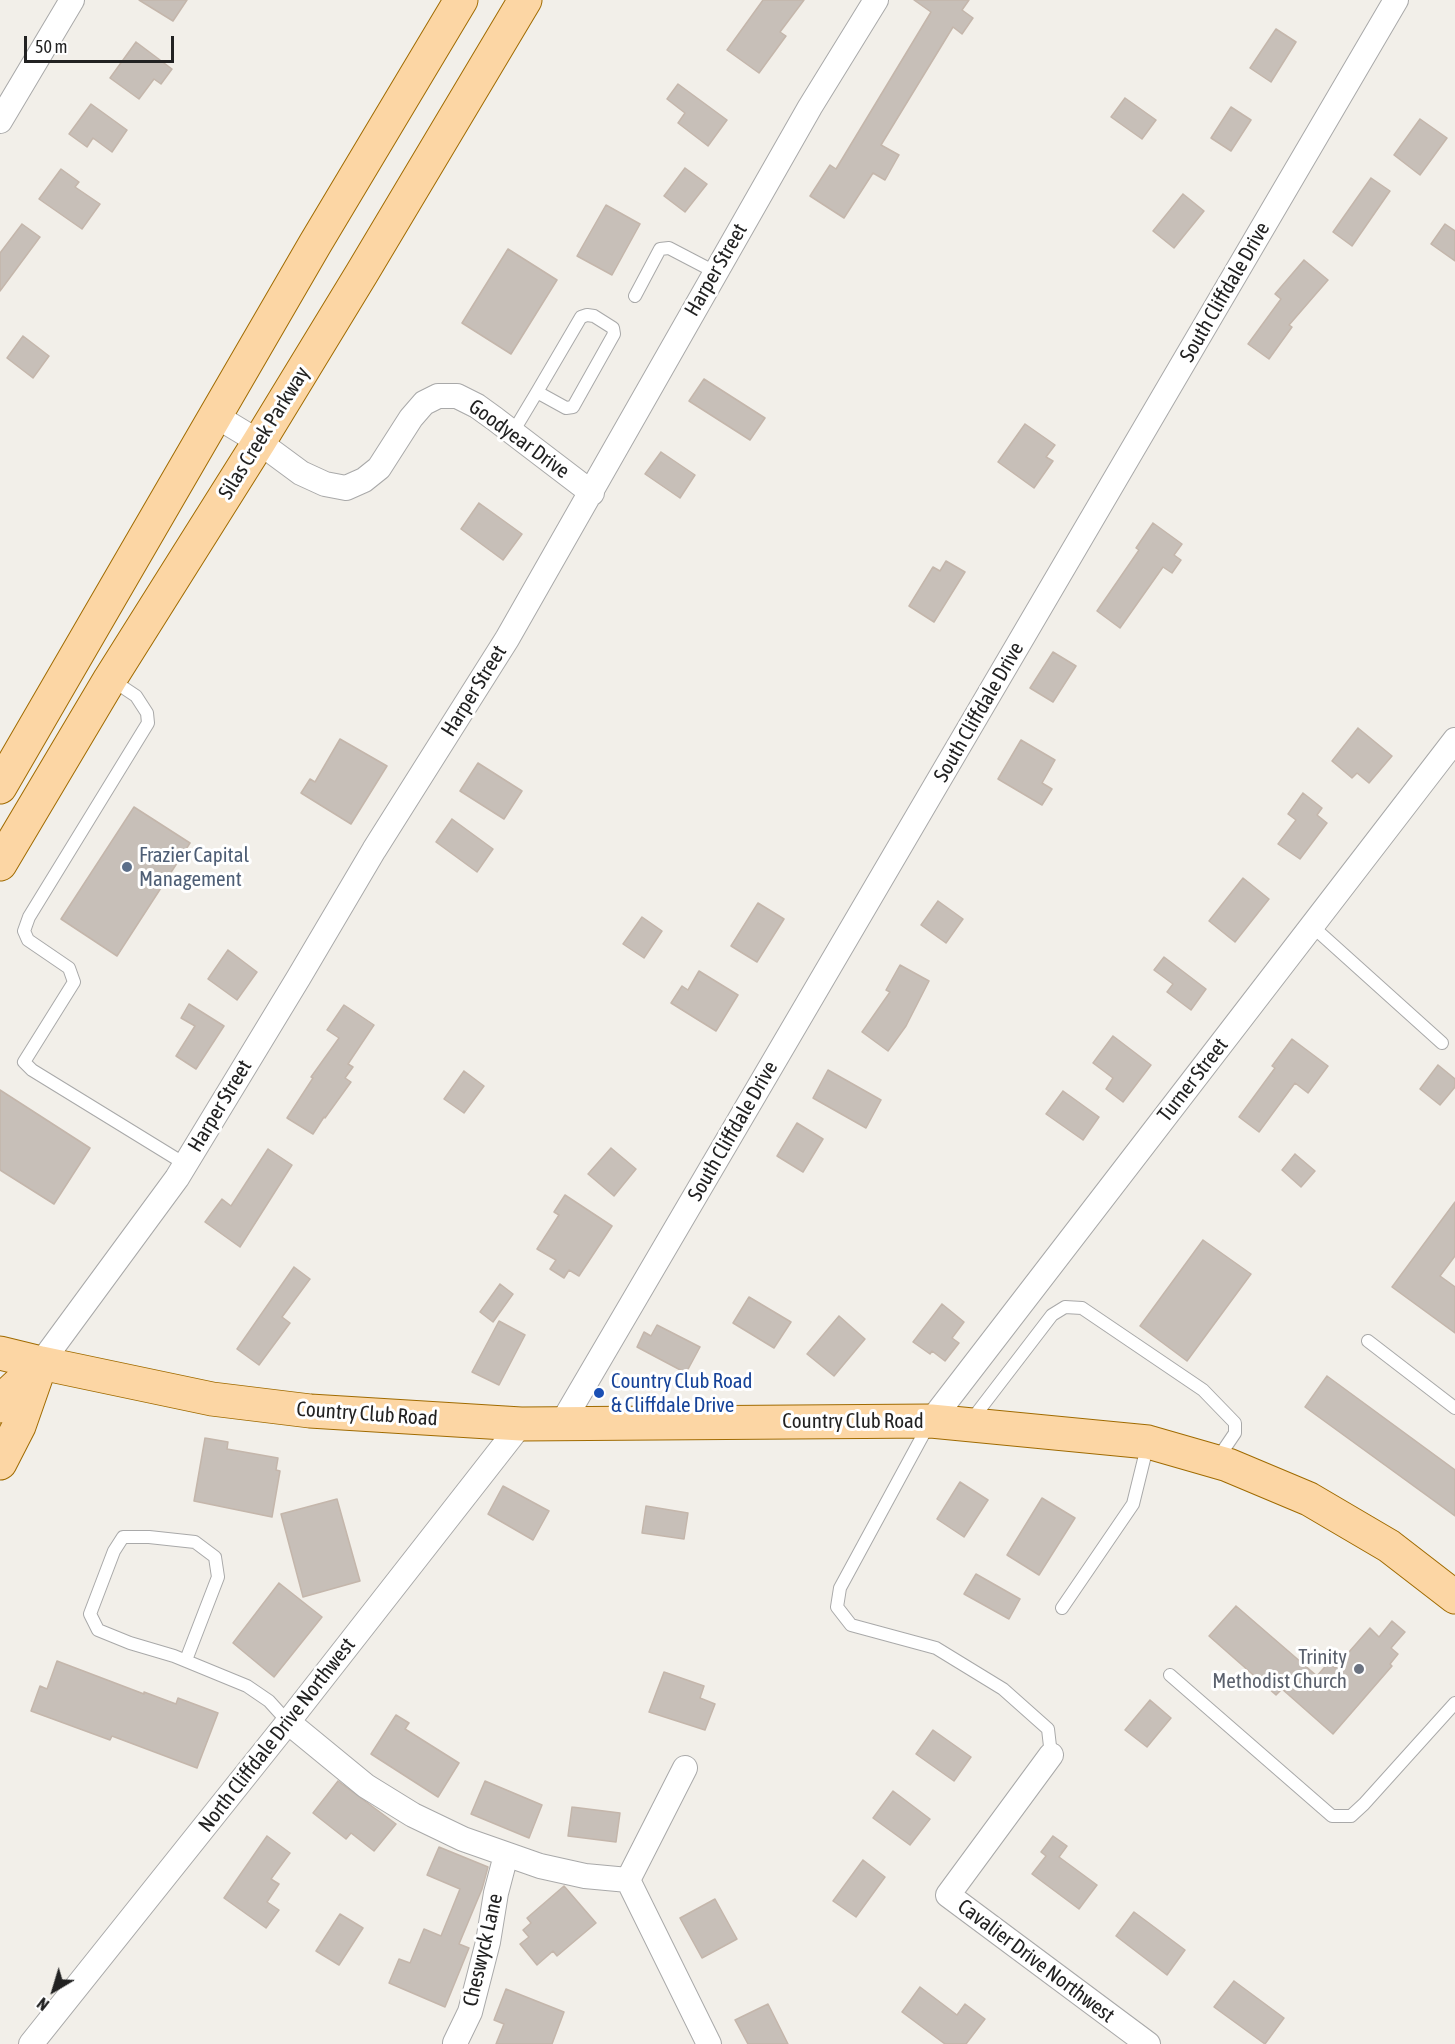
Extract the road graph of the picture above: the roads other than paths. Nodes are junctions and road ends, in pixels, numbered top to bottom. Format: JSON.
{"nodes":[{"id":1,"x":72,"y":0,"type":"edge"},
{"id":2,"x":461,"y":0,"type":"edge"},
{"id":3,"x":525,"y":0,"type":"edge"},
{"id":4,"x":876,"y":0,"type":"edge"},
{"id":5,"x":1396,"y":0,"type":"edge"},
{"id":6,"x":0,"y":121,"type":"edge"},
{"id":7,"x":715,"y":272,"type":"junction"},
{"id":8,"x":635,"y":296,"type":"dead end"},
{"id":9,"x":537,"y":392,"type":"junction"},
{"id":10,"x":216,"y":416,"type":"junction"},
{"id":11,"x":513,"y":432,"type":"junction"},
{"id":12,"x":259,"y":442,"type":"junction"},
{"id":13,"x":592,"y":493,"type":"junction"},
{"id":14,"x":110,"y":679,"type":"junction"},
{"id":15,"x":1455,"y":740,"type":"edge"},
{"id":16,"x":0,"y":787,"type":"edge"},
{"id":17,"x":0,"y":864,"type":"edge"},
{"id":18,"x":1312,"y":926,"type":"junction"},
{"id":19,"x":1442,"y":1043,"type":"dead end"},
{"id":20,"x":185,"y":1164,"type":"junction"},
{"id":21,"x":1368,"y":1341,"type":"dead end"},
{"id":22,"x":0,"y":1353,"type":"edge"},
{"id":23,"x":41,"y":1363,"type":"junction"},
{"id":24,"x":0,"y":1406,"type":"edge"},
{"id":25,"x":1455,"y":1408,"type":"edge"},
{"id":26,"x":931,"y":1421,"type":"junction"},
{"id":27,"x":562,"y":1423,"type":"junction"},
{"id":28,"x":521,"y":1424,"type":"junction"},
{"id":29,"x":969,"y":1424,"type":"junction"},
{"id":30,"x":1148,"y":1442,"type":"junction"},
{"id":31,"x":1216,"y":1461,"type":"junction"},
{"id":32,"x":0,"y":1463,"type":"edge"},
{"id":33,"x":1452,"y":1588,"type":"edge"},
{"id":34,"x":1062,"y":1608,"type":"dead end"},
{"id":35,"x":186,"y":1660,"type":"junction"},
{"id":36,"x":1170,"y":1675,"type":"dead end"},
{"id":37,"x":1455,"y":1703,"type":"edge"},
{"id":38,"x":288,"y":1722,"type":"junction"},
{"id":39,"x":1051,"y":1755,"type":"joint"},
{"id":40,"x":685,"y":1768,"type":"dead end"},
{"id":41,"x":506,"y":1855,"type":"junction"},
{"id":42,"x":628,"y":1880,"type":"junction"},
{"id":43,"x":455,"y":2043,"type":"edge"},
{"id":44,"x":31,"y":2044,"type":"edge"},
{"id":45,"x":709,"y":2044,"type":"edge"},
{"id":46,"x":1148,"y":2044,"type":"edge"}],
"edges":[{"from":1,"to":6,"type":"street"},
{"from":2,"to":10,"type":"main road"},
{"from":3,"to":12,"type":"main road","name":"Silas Creek Parkway"},
{"from":4,"to":7,"type":"street","name":"Harper Street"},
{"from":5,"to":27,"type":"street","name":"South Cliffdale Drive"},
{"from":7,"to":8,"type":"lane"},
{"from":7,"to":13,"type":"street","name":"Harper Street"},
{"from":9,"to":9,"type":"lane"},
{"from":9,"to":11,"type":"lane"},
{"from":10,"to":12,"type":"street","name":"Goodyear Drive"},
{"from":10,"to":16,"type":"main road"},
{"from":11,"to":12,"type":"street","name":"Goodyear Drive"},
{"from":11,"to":13,"type":"street","name":"Goodyear Drive"},
{"from":12,"to":14,"type":"main road","name":"Silas Creek Parkway"},
{"from":13,"to":20,"type":"street","name":"Harper Street"},
{"from":14,"to":17,"type":"main road","name":"Silas Creek Parkway"},
{"from":14,"to":20,"type":"lane"},
{"from":15,"to":18,"type":"street","name":"Turner Street"},
{"from":18,"to":19,"type":"lane"},
{"from":18,"to":26,"type":"street","name":"Turner Street"},
{"from":20,"to":23,"type":"street","name":"Harper Street"},
{"from":21,"to":25,"type":"lane"},
{"from":22,"to":23,"type":"main road","name":"Country Club Road"},
{"from":23,"to":24,"type":"main road"},
{"from":23,"to":28,"type":"main road","name":"Country Club Road"},
{"from":23,"to":32,"type":"main road"},
{"from":26,"to":27,"type":"main road","name":"Country Club Road"},
{"from":26,"to":29,"type":"main road","name":"Country Club Road"},
{"from":26,"to":39,"type":"lane"},
{"from":27,"to":28,"type":"main road","name":"Country Club Road"},
{"from":28,"to":38,"type":"street","name":"North Cliffdale Drive Northwest"},
{"from":29,"to":30,"type":"main road","name":"Country Club Road"},
{"from":29,"to":31,"type":"lane"},
{"from":30,"to":31,"type":"main road","name":"Country Club Road"},
{"from":30,"to":34,"type":"lane"},
{"from":31,"to":33,"type":"main road","name":"Country Club Road"},
{"from":35,"to":35,"type":"lane"},
{"from":35,"to":38,"type":"lane"},
{"from":36,"to":37,"type":"lane"},
{"from":38,"to":41,"type":"street"},
{"from":38,"to":44,"type":"street","name":"North Cliffdale Drive Northwest"},
{"from":39,"to":46,"type":"street","name":"Cavalier Drive Northwest"},
{"from":40,"to":42,"type":"street"},
{"from":41,"to":42,"type":"street"},
{"from":41,"to":43,"type":"street","name":"Cheswyck Lane"},
{"from":42,"to":45,"type":"street"}]}
